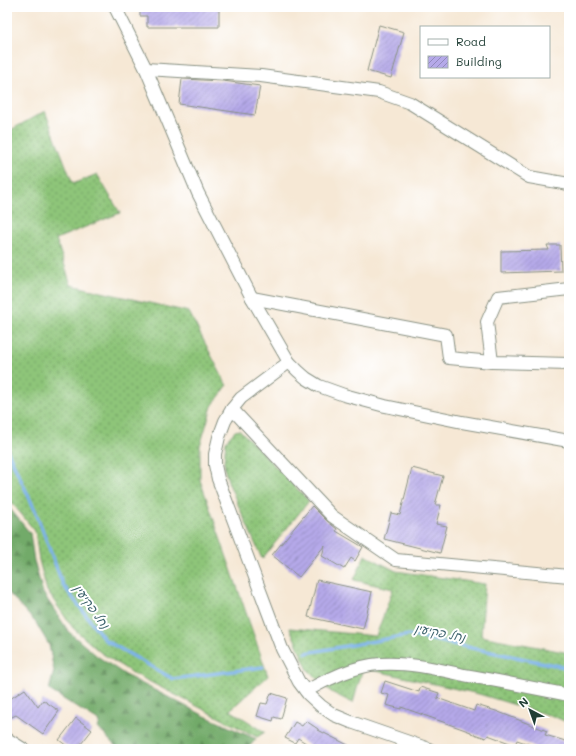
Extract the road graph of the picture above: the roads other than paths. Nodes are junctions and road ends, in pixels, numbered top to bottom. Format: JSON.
{"nodes":[{"id":1,"x":115,"y":7,"type":"edge"},
{"id":2,"x":146,"y":69,"type":"junction"},
{"id":3,"x":569,"y":184,"type":"edge"},
{"id":4,"x":569,"y":289,"type":"edge"},
{"id":5,"x":252,"y":298,"type":"junction"},
{"id":6,"x":289,"y":362,"type":"junction"},
{"id":7,"x":492,"y":362,"type":"junction"},
{"id":8,"x":569,"y":364,"type":"edge"},
{"id":9,"x":232,"y":409,"type":"junction"},
{"id":10,"x":569,"y":441,"type":"edge"},
{"id":11,"x":569,"y":576,"type":"edge"},
{"id":12,"x":306,"y":691,"type":"junction"},
{"id":13,"x":569,"y":695,"type":"edge"},
{"id":14,"x":7,"y":739,"type":"edge"},
{"id":15,"x":23,"y":749,"type":"edge"},
{"id":16,"x":429,"y":749,"type":"edge"}],
"edges":[{"from":1,"to":2,"type":"street"},
{"from":2,"to":3,"type":"street"},
{"from":2,"to":5,"type":"street"},
{"from":4,"to":7,"type":"street"},
{"from":5,"to":6,"type":"street"},
{"from":5,"to":7,"type":"street"},
{"from":6,"to":9,"type":"street"},
{"from":6,"to":10,"type":"street"},
{"from":7,"to":8,"type":"street"},
{"from":9,"to":11,"type":"street"},
{"from":9,"to":12,"type":"street"},
{"from":12,"to":13,"type":"street"},
{"from":12,"to":16,"type":"street"},
{"from":14,"to":15,"type":"street"}]}
